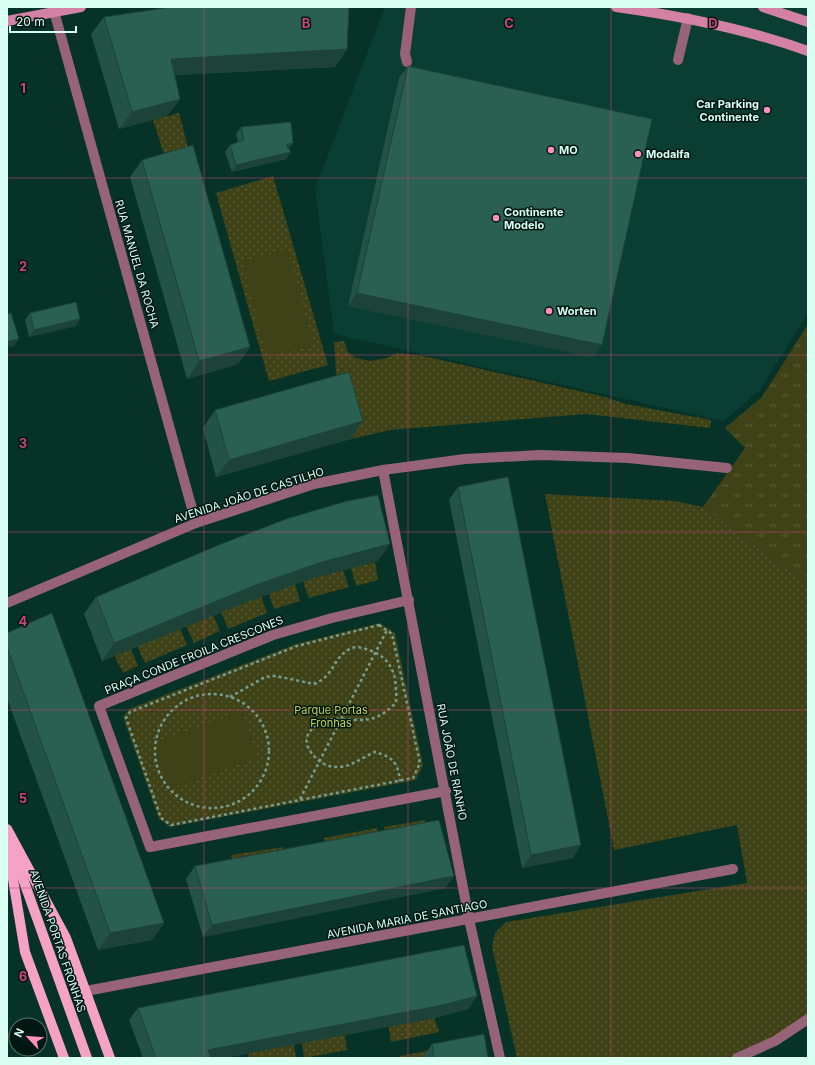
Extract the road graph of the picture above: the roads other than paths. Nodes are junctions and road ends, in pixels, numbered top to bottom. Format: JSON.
{"nodes":[{"id":1,"x":81,"y":7,"type":"edge"},
{"id":2,"x":411,"y":7,"type":"edge"},
{"id":3,"x":616,"y":7,"type":"edge"},
{"id":4,"x":763,"y":7,"type":"edge"},
{"id":5,"x":56,"y":9,"type":"edge"},
{"id":6,"x":688,"y":18,"type":"junction"},
{"id":7,"x":7,"y":21,"type":"edge"},
{"id":8,"x":808,"y":22,"type":"edge"},
{"id":9,"x":808,"y":51,"type":"edge"},
{"id":10,"x":678,"y":60,"type":"dead end"},
{"id":11,"x":407,"y":62,"type":"dead end"},
{"id":12,"x":727,"y":468,"type":"dead end"},
{"id":13,"x":383,"y":470,"type":"junction"},
{"id":14,"x":196,"y":523,"type":"junction"},
{"id":15,"x":409,"y":600,"type":"junction"},
{"id":16,"x":7,"y":603,"type":"edge"},
{"id":17,"x":446,"y":791,"type":"junction"},
{"id":18,"x":7,"y":829,"type":"edge"},
{"id":19,"x":7,"y":832,"type":"edge"},
{"id":20,"x":7,"y":843,"type":"edge"},
{"id":21,"x":733,"y":869,"type":"dead end"},
{"id":22,"x":469,"y":919,"type":"junction"},
{"id":23,"x":86,"y":991,"type":"junction"},
{"id":24,"x":808,"y":1019,"type":"edge"},
{"id":25,"x":64,"y":1058,"type":"edge"},
{"id":26,"x":87,"y":1058,"type":"edge"},
{"id":27,"x":110,"y":1058,"type":"edge"},
{"id":28,"x":500,"y":1058,"type":"edge"},
{"id":29,"x":737,"y":1058,"type":"edge"}],
"edges":[{"from":1,"to":5,"type":"main road"},
{"from":2,"to":11,"type":"street"},
{"from":3,"to":6,"type":"main road"},
{"from":4,"to":8,"type":"main road"},
{"from":5,"to":7,"type":"main road"},
{"from":5,"to":14,"type":"street","name":"RUA MANUEL DA ROCHA"},
{"from":6,"to":9,"type":"main road"},
{"from":6,"to":10,"type":"street"},
{"from":12,"to":13,"type":"street","name":"AVENIDA JOÃO DE CASTILHO"},
{"from":13,"to":14,"type":"street","name":"AVENIDA JOÃO DE CASTILHO"},
{"from":13,"to":15,"type":"street","name":"RUA JOÃO DE RIANHO"},
{"from":14,"to":16,"type":"street","name":"AVENIDA JOÃO DE CASTILHO"},
{"from":15,"to":17,"type":"street","name":"RUA JOÃO DE RIANHO"},
{"from":15,"to":17,"type":"street","name":"PRAÇA CONDE FROILA CRESCONES"},
{"from":17,"to":22,"type":"street","name":"RUA JOÃO DE RIANHO"},
{"from":18,"to":23,"type":"main road"},
{"from":19,"to":26,"type":"main road","name":"AVENIDA PORTAS FRONHAS"},
{"from":20,"to":25,"type":"main road"},
{"from":21,"to":22,"type":"street","name":"AVENIDA MARIA DE SANTIAGO"},
{"from":22,"to":23,"type":"street","name":"AVENIDA MARIA DE SANTIAGO"},
{"from":22,"to":28,"type":"street","name":"RUA JOÃO DE RIANHO"},
{"from":23,"to":27,"type":"main road"},
{"from":24,"to":29,"type":"street"}]}
